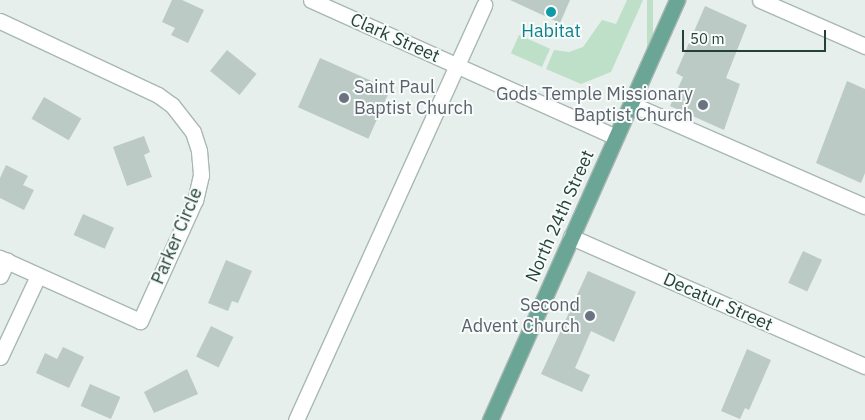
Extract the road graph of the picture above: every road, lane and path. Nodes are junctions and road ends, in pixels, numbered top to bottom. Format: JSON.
{"nodes":[{"id":1,"x":311,"y":0,"type":"edge"},
{"id":2,"x":676,"y":0,"type":"edge"},
{"id":3,"x":760,"y":0,"type":"edge"},
{"id":4,"x":484,"y":5,"type":"dead end"},
{"id":5,"x":0,"y":21,"type":"edge"},
{"id":6,"x":865,"y":46,"type":"edge"},
{"id":7,"x":456,"y":65,"type":"junction"},
{"id":8,"x":630,"y":104,"type":"junction"},
{"id":9,"x":616,"y":137,"type":"junction"},
{"id":10,"x":865,"y":206,"type":"edge"},
{"id":11,"x":571,"y":237,"type":"junction"},
{"id":12,"x":3,"y":259,"type":"edge"},
{"id":13,"x":0,"y":276,"type":"edge"},
{"id":14,"x":38,"y":276,"type":"junction"},
{"id":15,"x":0,"y":357,"type":"edge"},
{"id":16,"x":865,"y":366,"type":"edge"},
{"id":17,"x":296,"y":420,"type":"edge"},
{"id":18,"x":490,"y":420,"type":"edge"}],
"edges":[{"from":1,"to":7,"type":"street","name":"Clark Street"},
{"from":2,"to":8,"type":"main road","name":"North 24th Street"},
{"from":3,"to":6,"type":"street"},
{"from":4,"to":7,"type":"street"},
{"from":5,"to":14,"type":"street","name":"Parker Circle"},
{"from":7,"to":9,"type":"street","name":"Clark Street"},
{"from":7,"to":17,"type":"street"},
{"from":8,"to":9,"type":"main road","name":"North 24th Street"},
{"from":8,"to":10,"type":"street"},
{"from":9,"to":11,"type":"main road","name":"North 24th Street"},
{"from":11,"to":16,"type":"street","name":"Decatur Street"},
{"from":11,"to":18,"type":"main road","name":"North 24th Street"},
{"from":12,"to":13,"type":"street"},
{"from":12,"to":14,"type":"street","name":"Parker Circle"},
{"from":14,"to":15,"type":"street"}]}
